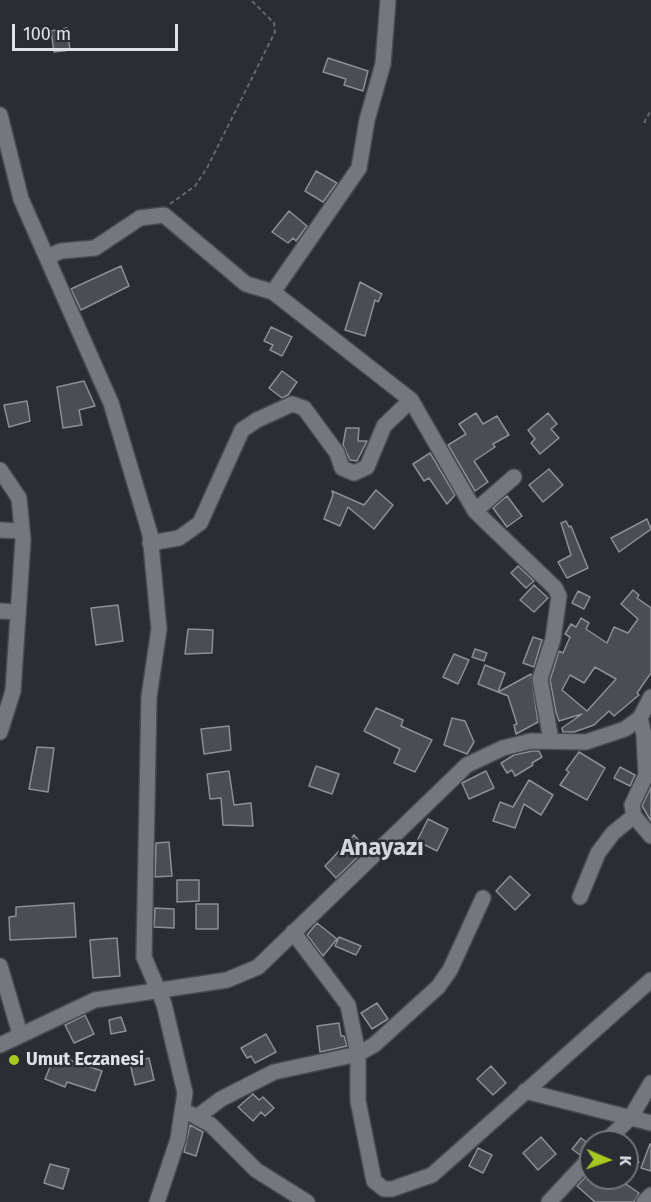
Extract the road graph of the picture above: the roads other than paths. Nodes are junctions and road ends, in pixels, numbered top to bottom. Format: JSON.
{"nodes":[{"id":1,"x":388,"y":0,"type":"edge"},
{"id":2,"x":0,"y":115,"type":"edge"},
{"id":3,"x":7,"y":169,"type":"edge"},
{"id":4,"x":47,"y":257,"type":"junction"},
{"id":5,"x":273,"y":292,"type":"junction"},
{"id":6,"x":411,"y":400,"type":"junction"},
{"id":7,"x":0,"y":470,"type":"edge"},
{"id":8,"x":514,"y":477,"type":"dead end"},
{"id":9,"x":475,"y":511,"type":"junction"},
{"id":10,"x":0,"y":530,"type":"edge"},
{"id":11,"x":22,"y":531,"type":"junction"},
{"id":12,"x":150,"y":543,"type":"junction"},
{"id":13,"x":0,"y":611,"type":"edge"},
{"id":14,"x":18,"y":612,"type":"junction"},
{"id":15,"x":7,"y":682,"type":"edge"},
{"id":16,"x":651,"y":697,"type":"edge"},
{"id":17,"x":639,"y":718,"type":"junction"},
{"id":18,"x":0,"y":732,"type":"edge"},
{"id":19,"x":551,"y":740,"type":"junction"},
{"id":20,"x":634,"y":816,"type":"junction"},
{"id":21,"x":651,"y":836,"type":"edge"},
{"id":22,"x":580,"y":897,"type":"dead end"},
{"id":23,"x":483,"y":898,"type":"dead end"},
{"id":24,"x":293,"y":932,"type":"junction"},
{"id":25,"x":0,"y":966,"type":"edge"},
{"id":26,"x":651,"y":980,"type":"edge"},
{"id":27,"x":158,"y":992,"type":"junction"},
{"id":28,"x":20,"y":1034,"type":"junction"},
{"id":29,"x":0,"y":1045,"type":"edge"},
{"id":30,"x":358,"y":1054,"type":"junction"},
{"id":31,"x":651,"y":1083,"type":"edge"},
{"id":32,"x":525,"y":1091,"type":"junction"},
{"id":33,"x":190,"y":1113,"type":"junction"},
{"id":34,"x":631,"y":1117,"type":"junction"},
{"id":35,"x":651,"y":1123,"type":"edge"},
{"id":36,"x":617,"y":1130,"type":"edge"},
{"id":37,"x":579,"y":1170,"type":"edge"},
{"id":38,"x":651,"y":1195,"type":"edge"},
{"id":39,"x":157,"y":1202,"type":"edge"},
{"id":40,"x":307,"y":1202,"type":"edge"},
{"id":41,"x":549,"y":1202,"type":"edge"},
{"id":42,"x":645,"y":1202,"type":"edge"}],
"edges":[{"from":1,"to":5,"type":"street"},
{"from":2,"to":3,"type":"street"},
{"from":3,"to":4,"type":"street"},
{"from":4,"to":5,"type":"street"},
{"from":4,"to":12,"type":"street"},
{"from":5,"to":6,"type":"street"},
{"from":6,"to":9,"type":"street"},
{"from":6,"to":12,"type":"street"},
{"from":7,"to":11,"type":"street"},
{"from":8,"to":9,"type":"street"},
{"from":9,"to":19,"type":"street"},
{"from":10,"to":11,"type":"street"},
{"from":11,"to":14,"type":"street"},
{"from":12,"to":27,"type":"street"},
{"from":13,"to":14,"type":"street"},
{"from":14,"to":15,"type":"street"},
{"from":15,"to":18,"type":"street"},
{"from":16,"to":17,"type":"street"},
{"from":17,"to":19,"type":"street"},
{"from":17,"to":20,"type":"street"},
{"from":19,"to":24,"type":"street"},
{"from":20,"to":21,"type":"street"},
{"from":20,"to":22,"type":"street"},
{"from":23,"to":30,"type":"street"},
{"from":24,"to":27,"type":"street"},
{"from":24,"to":30,"type":"street"},
{"from":25,"to":28,"type":"street"},
{"from":26,"to":32,"type":"street"},
{"from":27,"to":28,"type":"street"},
{"from":27,"to":33,"type":"street"},
{"from":28,"to":29,"type":"street"},
{"from":30,"to":32,"type":"street"},
{"from":30,"to":33,"type":"street"},
{"from":31,"to":34,"type":"street"},
{"from":32,"to":34,"type":"street"},
{"from":33,"to":39,"type":"street"},
{"from":33,"to":40,"type":"street"},
{"from":34,"to":35,"type":"street"},
{"from":34,"to":36,"type":"street"},
{"from":37,"to":41,"type":"street"},
{"from":38,"to":42,"type":"street"}]}
